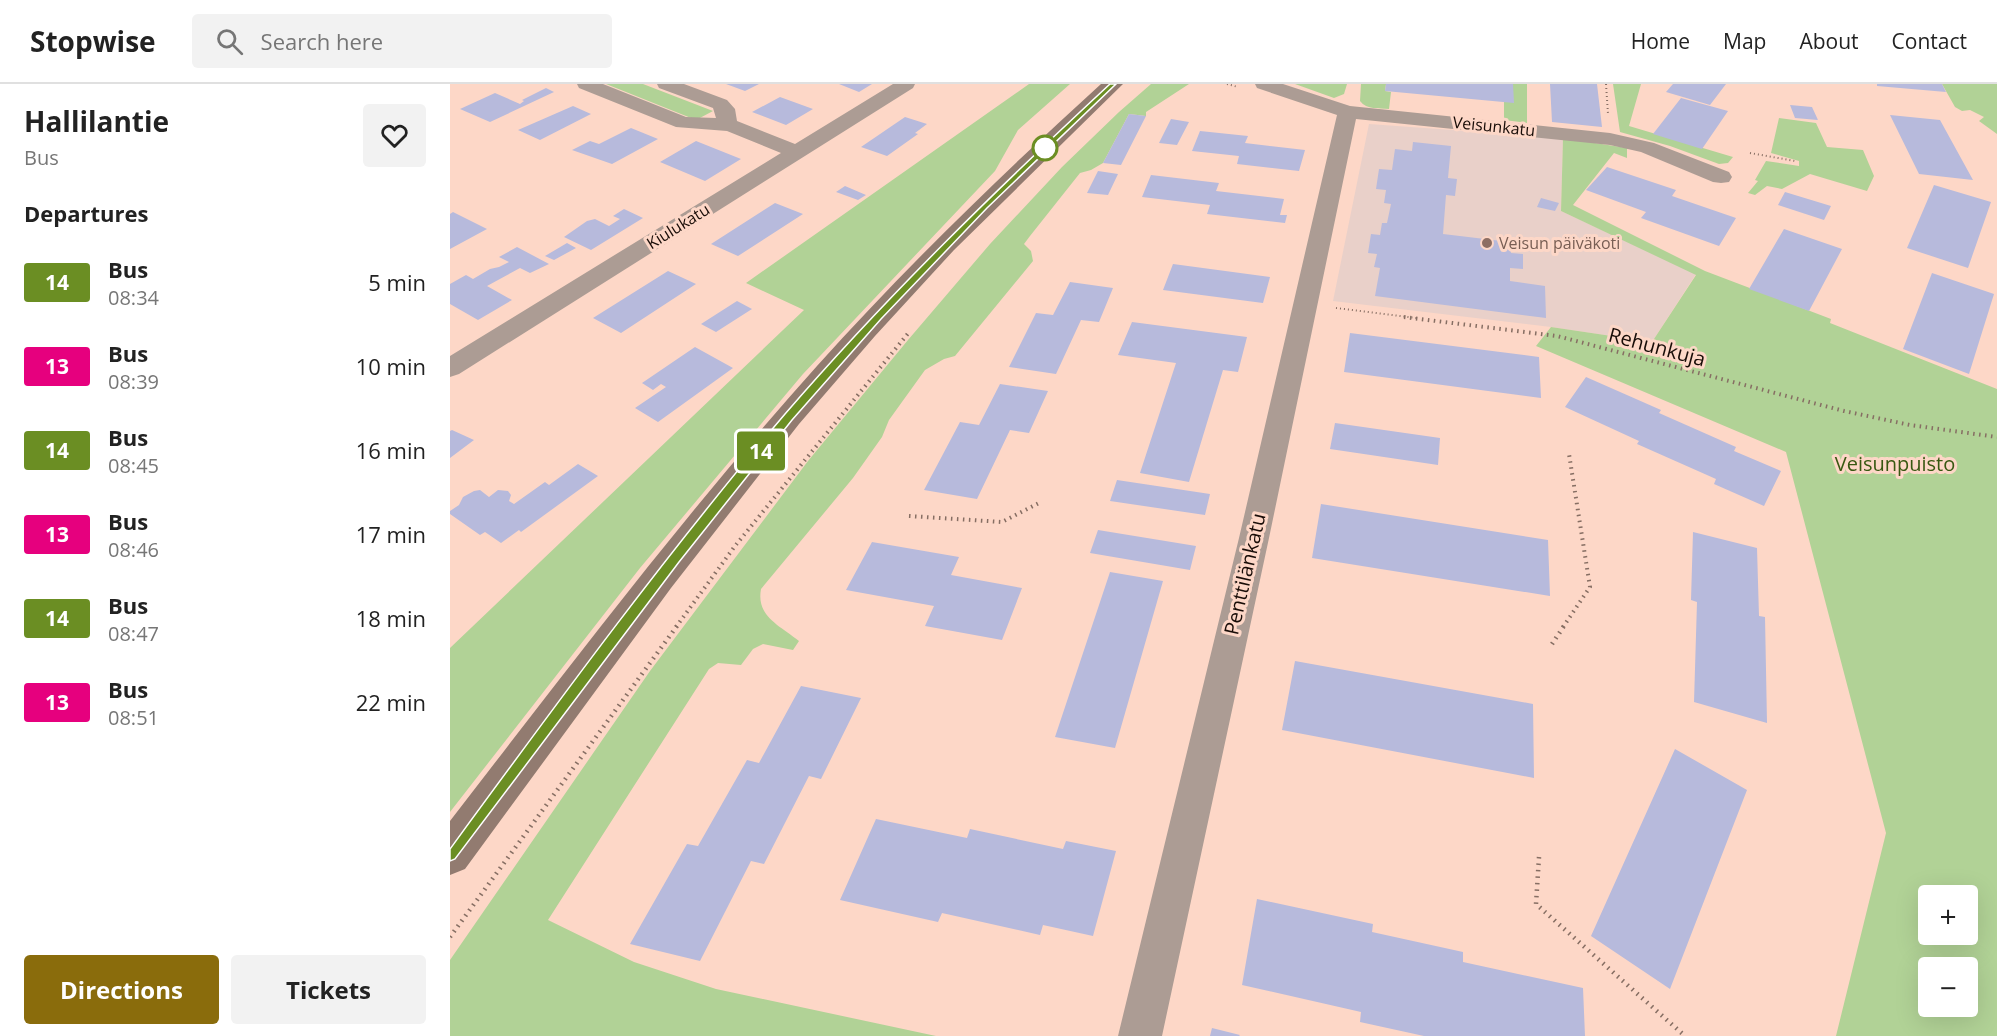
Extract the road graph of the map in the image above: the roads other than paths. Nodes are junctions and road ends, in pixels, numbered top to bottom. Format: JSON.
{"nodes":[{"id":1,"x":586,"y":84,"type":"edge"},
{"id":2,"x":666,"y":84,"type":"edge"},
{"id":3,"x":906,"y":84,"type":"edge"},
{"id":4,"x":1113,"y":84,"type":"edge"},
{"id":5,"x":1264,"y":84,"type":"edge"},
{"id":6,"x":1348,"y":112,"type":"junction"},
{"id":7,"x":730,"y":125,"type":"junction"},
{"id":8,"x":797,"y":152,"type":"junction"},
{"id":9,"x":1720,"y":177,"type":"dead end"},
{"id":10,"x":453,"y":361,"type":"edge"},
{"id":11,"x":450,"y":854,"type":"edge"},
{"id":12,"x":1140,"y":1036,"type":"edge"}],
"edges":[{"from":1,"to":7,"type":"street"},
{"from":2,"to":7,"type":"street"},
{"from":3,"to":8,"type":"street","name":"Kiulukatu"},
{"from":4,"to":11,"type":"main road"},
{"from":5,"to":6,"type":"street","name":"Veisunkatu"},
{"from":6,"to":9,"type":"street","name":"Veisunkatu"},
{"from":6,"to":12,"type":"street","name":"Penttilänkatu"},
{"from":7,"to":8,"type":"street"},
{"from":8,"to":10,"type":"street","name":"Kiulukatu"}]}
